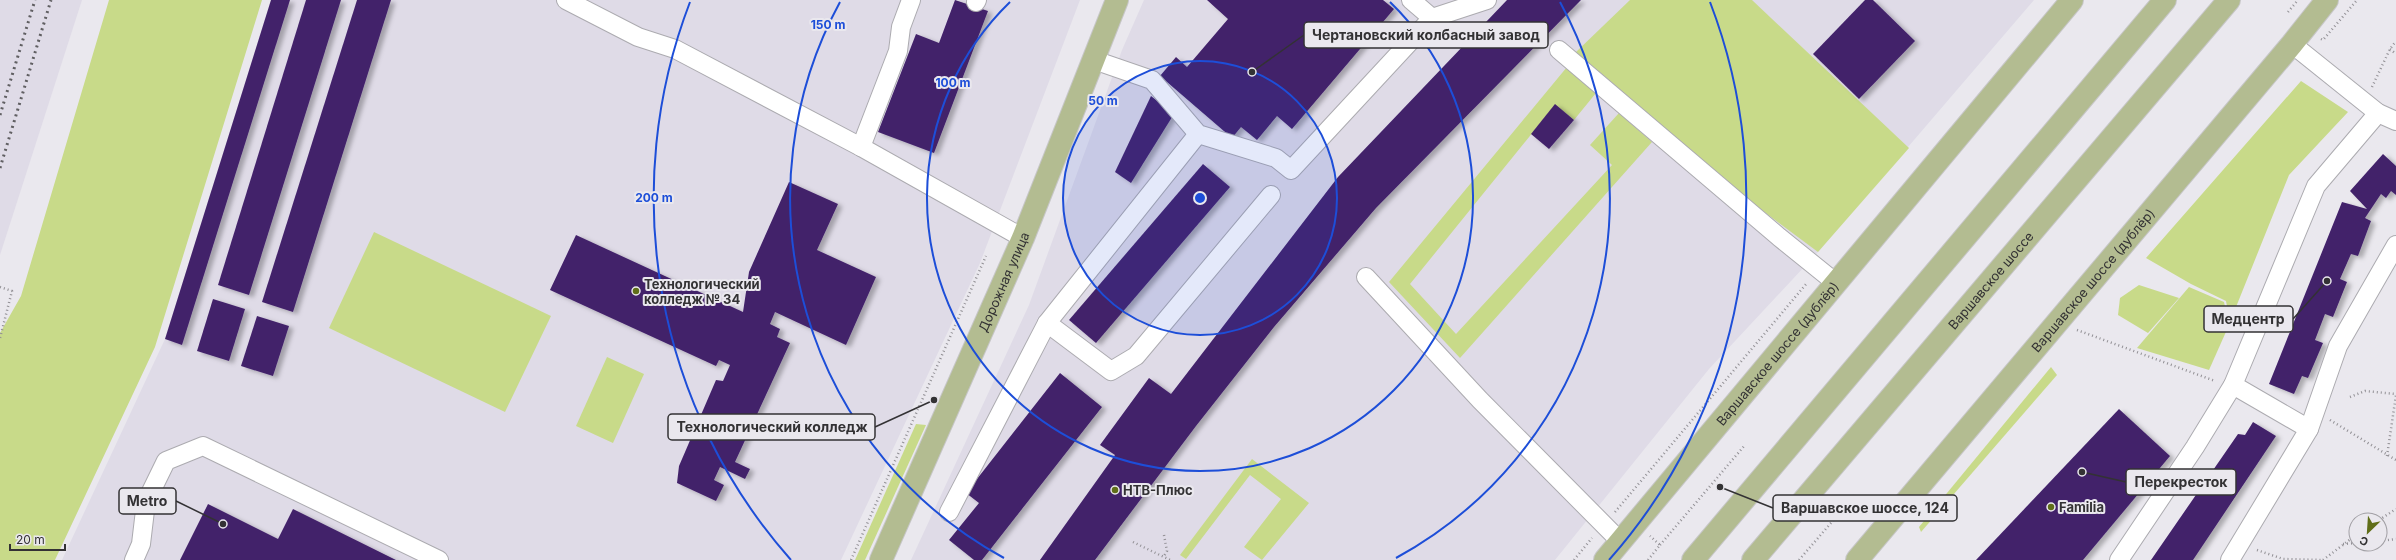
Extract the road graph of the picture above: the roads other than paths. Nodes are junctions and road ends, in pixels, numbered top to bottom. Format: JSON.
{"nodes":[{"id":1,"x":566,"y":0,"type":"edge"},
{"id":2,"x":911,"y":0,"type":"edge"},
{"id":3,"x":1116,"y":0,"type":"edge"},
{"id":4,"x":1412,"y":0,"type":"edge"},
{"id":5,"x":1487,"y":0,"type":"edge"},
{"id":6,"x":2072,"y":0,"type":"edge"},
{"id":7,"x":2165,"y":0,"type":"edge"},
{"id":8,"x":2229,"y":0,"type":"edge"},
{"id":9,"x":2327,"y":0,"type":"edge"},
{"id":10,"x":1432,"y":18,"type":"junction"},
{"id":11,"x":2292,"y":44,"type":"junction"},
{"id":12,"x":1559,"y":50,"type":"dead end"},
{"id":13,"x":1094,"y":60,"type":"junction"},
{"id":14,"x":2372,"y":108,"type":"junction"},
{"id":15,"x":2396,"y":121,"type":"edge"},
{"id":16,"x":1198,"y":134,"type":"junction"},
{"id":17,"x":861,"y":148,"type":"junction"},
{"id":18,"x":1271,"y":195,"type":"dead end"},
{"id":19,"x":1023,"y":238,"type":"junction"},
{"id":20,"x":2396,"y":245,"type":"edge"},
{"id":21,"x":1366,"y":277,"type":"dead end"},
{"id":22,"x":1836,"y":283,"type":"junction"},
{"id":23,"x":1047,"y":323,"type":"junction"},
{"id":24,"x":2233,"y":385,"type":"junction"},
{"id":25,"x":2312,"y":421,"type":"junction"},
{"id":26,"x":949,"y":512,"type":"dead end"},
{"id":27,"x":1620,"y":542,"type":"junction"},
{"id":28,"x":134,"y":560,"type":"edge"},
{"id":29,"x":439,"y":560,"type":"edge"},
{"id":30,"x":881,"y":560,"type":"edge"},
{"id":31,"x":1605,"y":560,"type":"edge"},
{"id":32,"x":1693,"y":560,"type":"edge"},
{"id":33,"x":1753,"y":560,"type":"edge"},
{"id":34,"x":1857,"y":560,"type":"edge"},
{"id":35,"x":2119,"y":560,"type":"edge"},
{"id":36,"x":2230,"y":560,"type":"edge"}],
"edges":[{"from":1,"to":17,"type":"lane"},
{"from":2,"to":17,"type":"lane"},
{"from":3,"to":13,"type":"main road","name":"Дорожная улица"},
{"from":4,"to":10,"type":"lane"},
{"from":5,"to":10,"type":"lane"},
{"from":6,"to":22,"type":"main road","name":"Варшавское шоссе (дублёр)"},
{"from":7,"to":32,"type":"main road"},
{"from":8,"to":33,"type":"main road","name":"Варшавское шоссе"},
{"from":9,"to":11,"type":"main road","name":"Варшавское шоссе (дублёр)"},
{"from":10,"to":16,"type":"lane"},
{"from":11,"to":14,"type":"lane"},
{"from":11,"to":34,"type":"main road","name":"Варшавское шоссе (дублёр)"},
{"from":12,"to":22,"type":"lane"},
{"from":13,"to":16,"type":"lane"},
{"from":13,"to":19,"type":"main road","name":"Дорожная улица"},
{"from":14,"to":15,"type":"lane"},
{"from":14,"to":24,"type":"lane"},
{"from":16,"to":23,"type":"lane"},
{"from":17,"to":19,"type":"lane"},
{"from":18,"to":23,"type":"lane"},
{"from":19,"to":30,"type":"main road","name":"Дорожная улица"},
{"from":20,"to":25,"type":"lane"},
{"from":21,"to":27,"type":"lane"},
{"from":22,"to":27,"type":"main road","name":"Варшавское шоссе (дублёр)"},
{"from":23,"to":26,"type":"lane"},
{"from":24,"to":25,"type":"lane"},
{"from":24,"to":35,"type":"lane"},
{"from":25,"to":36,"type":"lane"},
{"from":27,"to":31,"type":"main road","name":"Варшавское шоссе (дублёр)"},
{"from":28,"to":29,"type":"lane"}]}
